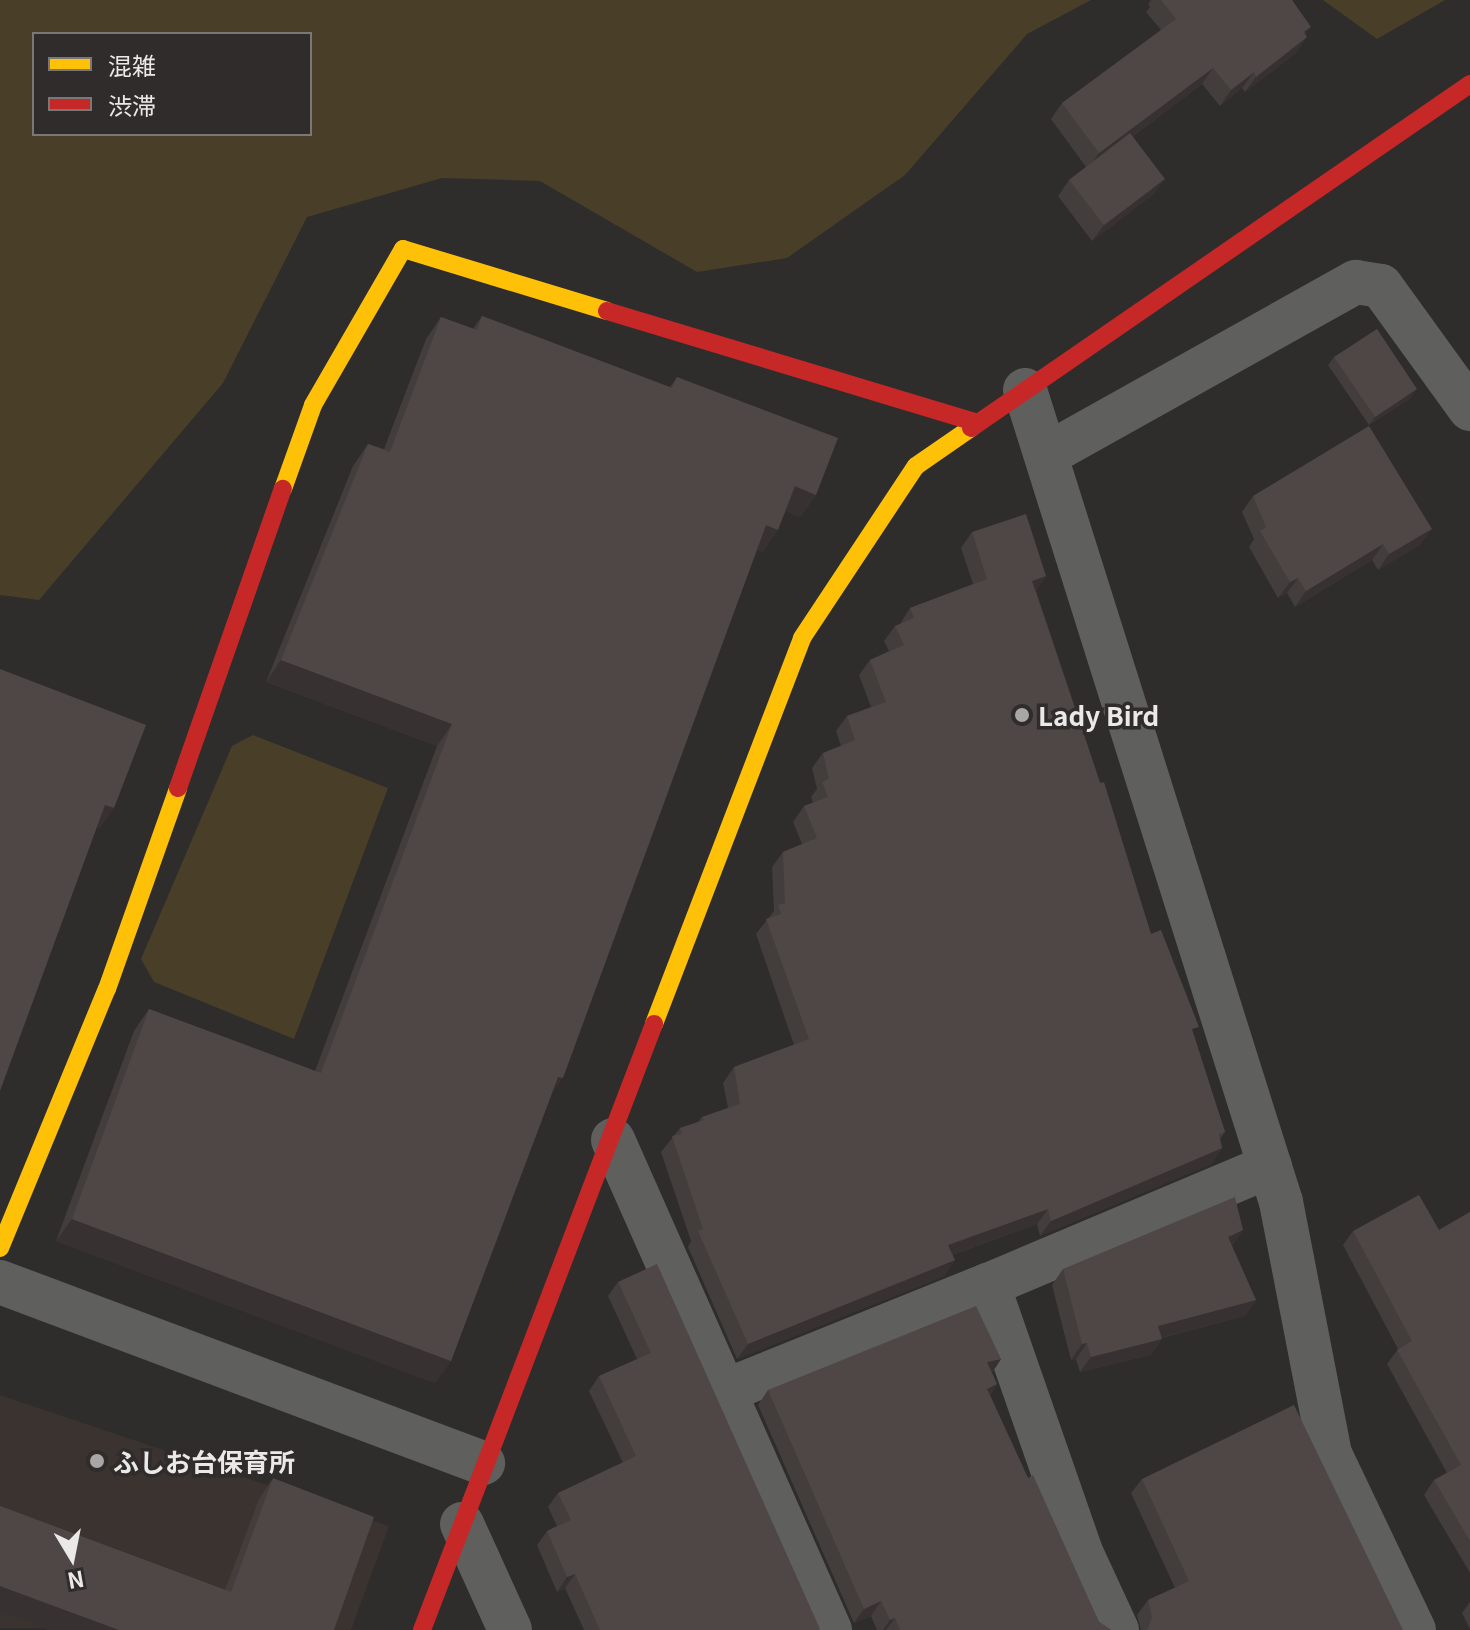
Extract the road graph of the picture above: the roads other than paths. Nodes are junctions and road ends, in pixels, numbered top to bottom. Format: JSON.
{"nodes":[{"id":1,"x":1470,"y":84,"type":"edge"},
{"id":2,"x":1025,"y":390,"type":"junction"},
{"id":3,"x":1470,"y":409,"type":"edge"},
{"id":4,"x":977,"y":423,"type":"junction"},
{"id":5,"x":1046,"y":455,"type":"junction"},
{"id":6,"x":613,"y":1140,"type":"junction"},
{"id":7,"x":1270,"y":1166,"type":"junction"},
{"id":8,"x":0,"y":1248,"type":"edge"},
{"id":9,"x":0,"y":1282,"type":"edge"},
{"id":10,"x":988,"y":1285,"type":"junction"},
{"id":11,"x":725,"y":1391,"type":"junction"},
{"id":12,"x":483,"y":1463,"type":"junction"},
{"id":13,"x":462,"y":1524,"type":"junction"},
{"id":14,"x":422,"y":1630,"type":"edge"},
{"id":15,"x":510,"y":1630,"type":"edge"},
{"id":16,"x":830,"y":1630,"type":"edge"},
{"id":17,"x":1117,"y":1630,"type":"edge"},
{"id":18,"x":1414,"y":1630,"type":"edge"}],
"edges":[{"from":1,"to":2,"type":"street"},
{"from":2,"to":4,"type":"street"},
{"from":2,"to":5,"type":"street"},
{"from":3,"to":5,"type":"street"},
{"from":4,"to":6,"type":"street"},
{"from":4,"to":8,"type":"street"},
{"from":5,"to":7,"type":"street"},
{"from":6,"to":11,"type":"street"},
{"from":6,"to":12,"type":"street"},
{"from":7,"to":10,"type":"street"},
{"from":7,"to":18,"type":"street"},
{"from":9,"to":12,"type":"street"},
{"from":10,"to":11,"type":"street"},
{"from":10,"to":17,"type":"street"},
{"from":11,"to":16,"type":"street"},
{"from":12,"to":13,"type":"street"},
{"from":13,"to":14,"type":"street"},
{"from":13,"to":15,"type":"street"}]}
